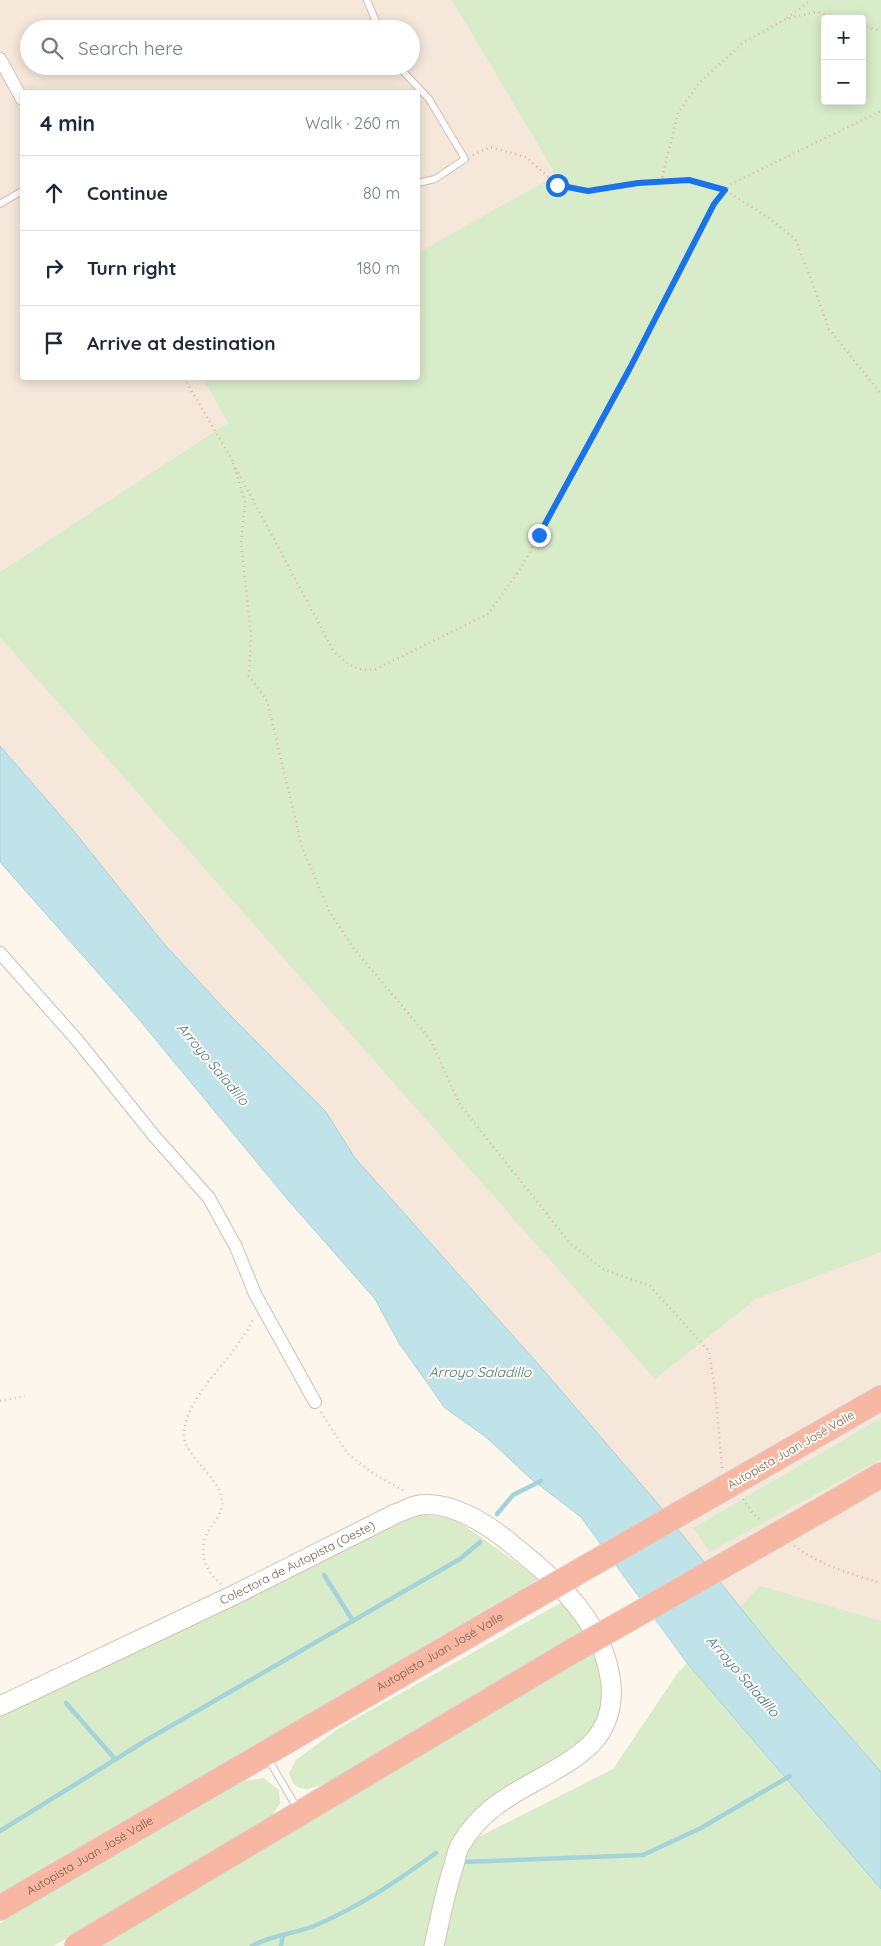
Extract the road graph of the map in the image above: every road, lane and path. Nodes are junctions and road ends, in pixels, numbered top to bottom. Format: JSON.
{"nodes":[{"id":1,"x":367,"y":0,"type":"edge"},
{"id":2,"x":811,"y":0,"type":"edge"},
{"id":3,"x":826,"y":15,"type":"edge"},
{"id":4,"x":786,"y":19,"type":"junction"},
{"id":5,"x":375,"y":20,"type":"edge"},
{"id":6,"x":866,"y":26,"type":"edge"},
{"id":7,"x":881,"y":31,"type":"edge"},
{"id":8,"x":0,"y":59,"type":"edge"},
{"id":9,"x":406,"y":75,"type":"edge"},
{"id":10,"x":420,"y":90,"type":"edge"},
{"id":11,"x":420,"y":90,"type":"edge"},
{"id":12,"x":20,"y":95,"type":"edge"},
{"id":13,"x":881,"y":111,"type":"edge"},
{"id":14,"x":465,"y":159,"type":"junction"},
{"id":15,"x":420,"y":182,"type":"edge"},
{"id":16,"x":661,"y":182,"type":"junction"},
{"id":17,"x":725,"y":190,"type":"junction"},
{"id":18,"x":20,"y":192,"type":"edge"},
{"id":19,"x":0,"y":204,"type":"edge"},
{"id":20,"x":185,"y":380,"type":"edge"},
{"id":21,"x":881,"y":394,"type":"edge"},
{"id":22,"x":233,"y":463,"type":"junction"},
{"id":23,"x":0,"y":953,"type":"edge"},
{"id":24,"x":255,"y":1294,"type":"junction"},
{"id":25,"x":25,"y":1396,"type":"dead end"},
{"id":26,"x":881,"y":1398,"type":"edge"},
{"id":27,"x":0,"y":1401,"type":"edge"},
{"id":28,"x":315,"y":1402,"type":"joint"},
{"id":29,"x":722,"y":1469,"type":"dead end"},
{"id":30,"x":881,"y":1475,"type":"edge"},
{"id":31,"x":738,"y":1492,"type":"dead end"},
{"id":32,"x":419,"y":1505,"type":"junction"},
{"id":33,"x":768,"y":1525,"type":"dead end"},
{"id":34,"x":790,"y":1542,"type":"dead end"},
{"id":35,"x":881,"y":1583,"type":"edge"},
{"id":36,"x":236,"y":1594,"type":"junction"},
{"id":37,"x":0,"y":1706,"type":"edge"},
{"id":38,"x":265,"y":1753,"type":"junction"},
{"id":39,"x":300,"y":1813,"type":"junction"},
{"id":40,"x":0,"y":1908,"type":"edge"},
{"id":41,"x":76,"y":1946,"type":"edge"},
{"id":42,"x":434,"y":1946,"type":"edge"}],
"edges":[{"from":1,"to":5,"type":"lane"},
{"from":2,"to":4,"type":"path"},
{"from":3,"to":4,"type":"path"},
{"from":4,"to":16,"type":"path"},
{"from":6,"to":7,"type":"path"},
{"from":8,"to":12,"type":"street"},
{"from":9,"to":11,"type":"lane"},
{"from":10,"to":14,"type":"lane"},
{"from":13,"to":17,"type":"path"},
{"from":14,"to":15,"type":"lane"},
{"from":14,"to":16,"type":"path"},
{"from":16,"to":17,"type":"path"},
{"from":17,"to":21,"type":"path"},
{"from":17,"to":22,"type":"path"},
{"from":18,"to":19,"type":"lane"},
{"from":20,"to":22,"type":"path"},
{"from":22,"to":29,"type":"path"},
{"from":23,"to":24,"type":"street"},
{"from":24,"to":28,"type":"street"},
{"from":24,"to":36,"type":"path"},
{"from":25,"to":27,"type":"path"},
{"from":26,"to":38,"type":"highway","name":"Autopista Juan José Valle","bridge":true},
{"from":28,"to":32,"type":"path"},
{"from":30,"to":39,"type":"highway","bridge":true},
{"from":31,"to":33,"type":"path"},
{"from":32,"to":36,"type":"main road","name":"Colectora de Autopista (Oeste)"},
{"from":32,"to":42,"type":"main road","name":"Colectora de Autopista (Oeste)"},
{"from":34,"to":35,"type":"path"},
{"from":36,"to":37,"type":"main road","name":"Colectora de Autopista (Oeste)"},
{"from":38,"to":39,"type":"lane"},
{"from":38,"to":40,"type":"highway","name":"Autopista Juan José Valle"},
{"from":39,"to":41,"type":"highway"}]}
